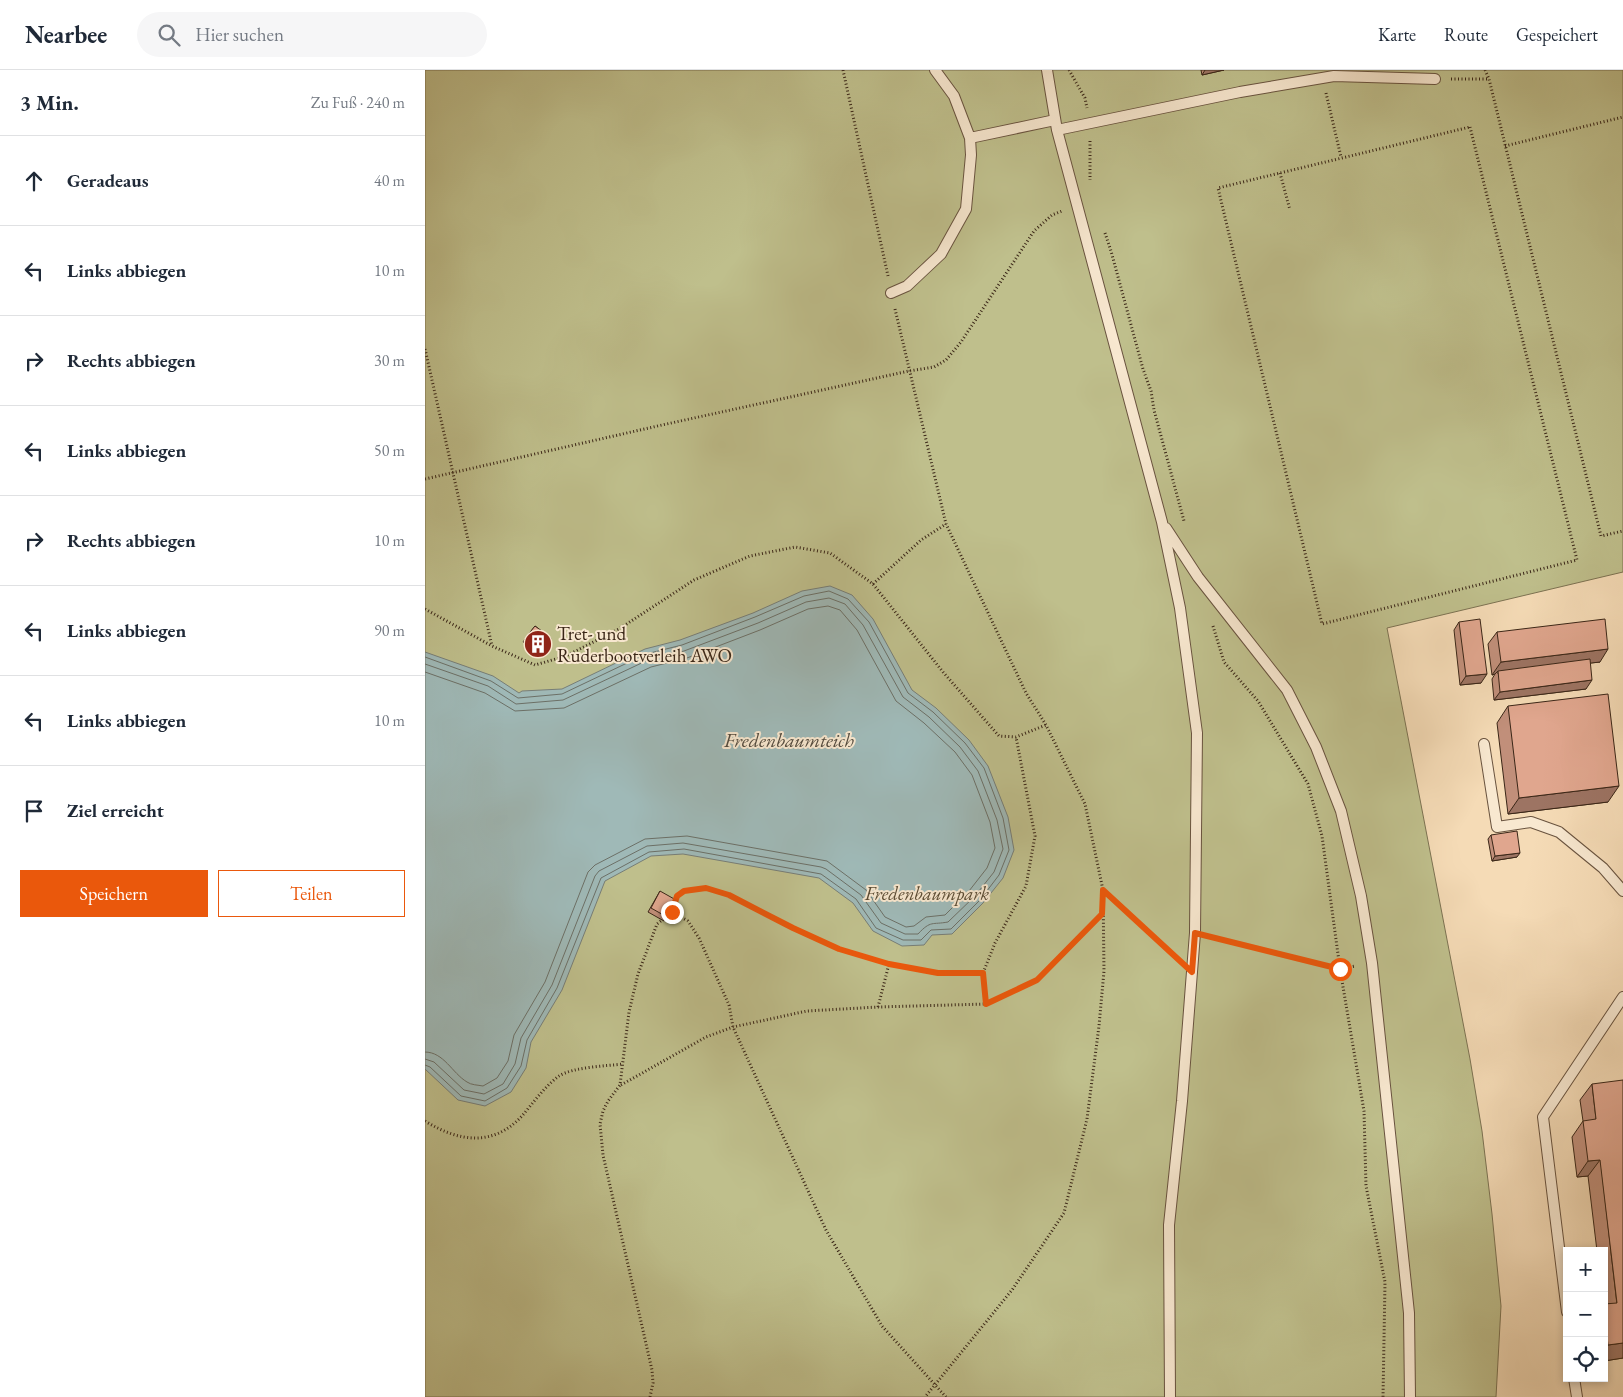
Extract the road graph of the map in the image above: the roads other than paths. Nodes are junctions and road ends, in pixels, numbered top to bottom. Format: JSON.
{"nodes":[{"id":1,"x":935,"y":70,"type":"edge"},
{"id":2,"x":1047,"y":70,"type":"edge"},
{"id":3,"x":1333,"y":73,"type":"edge"},
{"id":4,"x":1435,"y":79,"type":"road end"},
{"id":5,"x":1056,"y":125,"type":"junction"},
{"id":6,"x":970,"y":138,"type":"junction"},
{"id":7,"x":891,"y":292,"type":"road end"},
{"id":8,"x":1163,"y":522,"type":"junction"},
{"id":9,"x":1484,"y":744,"type":"dead end"},
{"id":10,"x":1623,"y":891,"type":"edge"},
{"id":11,"x":1623,"y":997,"type":"edge"},
{"id":12,"x":1565,"y":1292,"type":"edge"},
{"id":13,"x":1575,"y":1382,"type":"edge"},
{"id":14,"x":1170,"y":1397,"type":"edge"},
{"id":15,"x":1411,"y":1397,"type":"edge"},
{"id":16,"x":1577,"y":1397,"type":"edge"}],
"edges":[{"from":1,"to":6,"type":"lane"},
{"from":2,"to":5,"type":"lane"},
{"from":3,"to":4,"type":"lane"},
{"from":3,"to":5,"type":"lane"},
{"from":5,"to":6,"type":"lane"},
{"from":5,"to":8,"type":"lane"},
{"from":6,"to":7,"type":"lane"},
{"from":8,"to":14,"type":"lane"},
{"from":8,"to":15,"type":"lane"},
{"from":9,"to":10,"type":"lane"},
{"from":11,"to":12,"type":"lane"},
{"from":13,"to":16,"type":"lane"}]}
